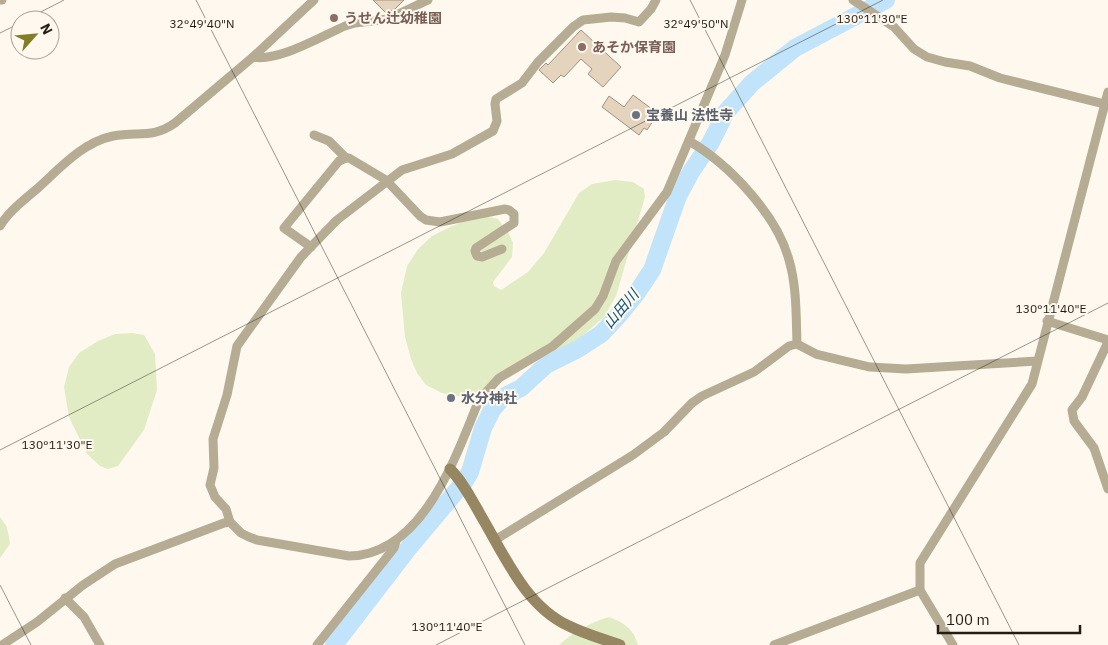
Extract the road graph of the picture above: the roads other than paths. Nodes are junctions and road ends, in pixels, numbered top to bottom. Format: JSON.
{"nodes":[{"id":1,"x":314,"y":0,"type":"edge"},
{"id":2,"x":428,"y":0,"type":"edge"},
{"id":3,"x":656,"y":0,"type":"edge"},
{"id":4,"x":742,"y":0,"type":"edge"},
{"id":5,"x":856,"y":2,"type":"edge"},
{"id":6,"x":252,"y":56,"type":"junction"},
{"id":7,"x":1108,"y":92,"type":"edge"},
{"id":8,"x":1106,"y":105,"type":"edge"},
{"id":9,"x":314,"y":135,"type":"dead end"},
{"id":10,"x":692,"y":143,"type":"junction"},
{"id":11,"x":346,"y":158,"type":"junction"},
{"id":12,"x":386,"y":180,"type":"junction"},
{"id":13,"x":0,"y":226,"type":"edge"},
{"id":14,"x":311,"y":247,"type":"junction"},
{"id":15,"x":502,"y":249,"type":"dead end"},
{"id":16,"x":1048,"y":321,"type":"junction"},
{"id":17,"x":1108,"y":341,"type":"edge"},
{"id":18,"x":797,"y":344,"type":"junction"},
{"id":19,"x":1037,"y":361,"type":"junction"},
{"id":20,"x":453,"y":472,"type":"junction"},
{"id":21,"x":1108,"y":488,"type":"edge"},
{"id":22,"x":230,"y":522,"type":"junction"},
{"id":23,"x":495,"y":540,"type":"junction"},
{"id":24,"x":396,"y":541,"type":"junction"},
{"id":25,"x":920,"y":590,"type":"junction"},
{"id":26,"x":64,"y":598,"type":"junction"},
{"id":27,"x":2,"y":645,"type":"edge"},
{"id":28,"x":100,"y":645,"type":"edge"},
{"id":29,"x":317,"y":645,"type":"edge"},
{"id":30,"x":620,"y":645,"type":"edge"},
{"id":31,"x":774,"y":645,"type":"edge"},
{"id":32,"x":953,"y":645,"type":"edge"}],
"edges":[{"from":1,"to":6,"type":"street"},
{"from":2,"to":6,"type":"street"},
{"from":3,"to":12,"type":"street"},
{"from":4,"to":10,"type":"street"},
{"from":5,"to":8,"type":"street"},
{"from":6,"to":13,"type":"street"},
{"from":7,"to":8,"type":"street"},
{"from":8,"to":16,"type":"street"},
{"from":9,"to":11,"type":"street"},
{"from":10,"to":18,"type":"street"},
{"from":10,"to":20,"type":"street"},
{"from":11,"to":12,"type":"street"},
{"from":11,"to":14,"type":"street"},
{"from":12,"to":14,"type":"street"},
{"from":12,"to":15,"type":"street"},
{"from":14,"to":22,"type":"street"},
{"from":16,"to":17,"type":"street"},
{"from":16,"to":19,"type":"street"},
{"from":17,"to":21,"type":"street"},
{"from":18,"to":19,"type":"street"},
{"from":18,"to":23,"type":"street"},
{"from":19,"to":25,"type":"street"},
{"from":20,"to":23,"type":"street"},
{"from":20,"to":24,"type":"street"},
{"from":22,"to":24,"type":"street"},
{"from":22,"to":26,"type":"street"},
{"from":23,"to":30,"type":"street"},
{"from":24,"to":29,"type":"street"},
{"from":25,"to":31,"type":"street"},
{"from":25,"to":32,"type":"street"},
{"from":26,"to":27,"type":"street"},
{"from":26,"to":28,"type":"street"}]}
